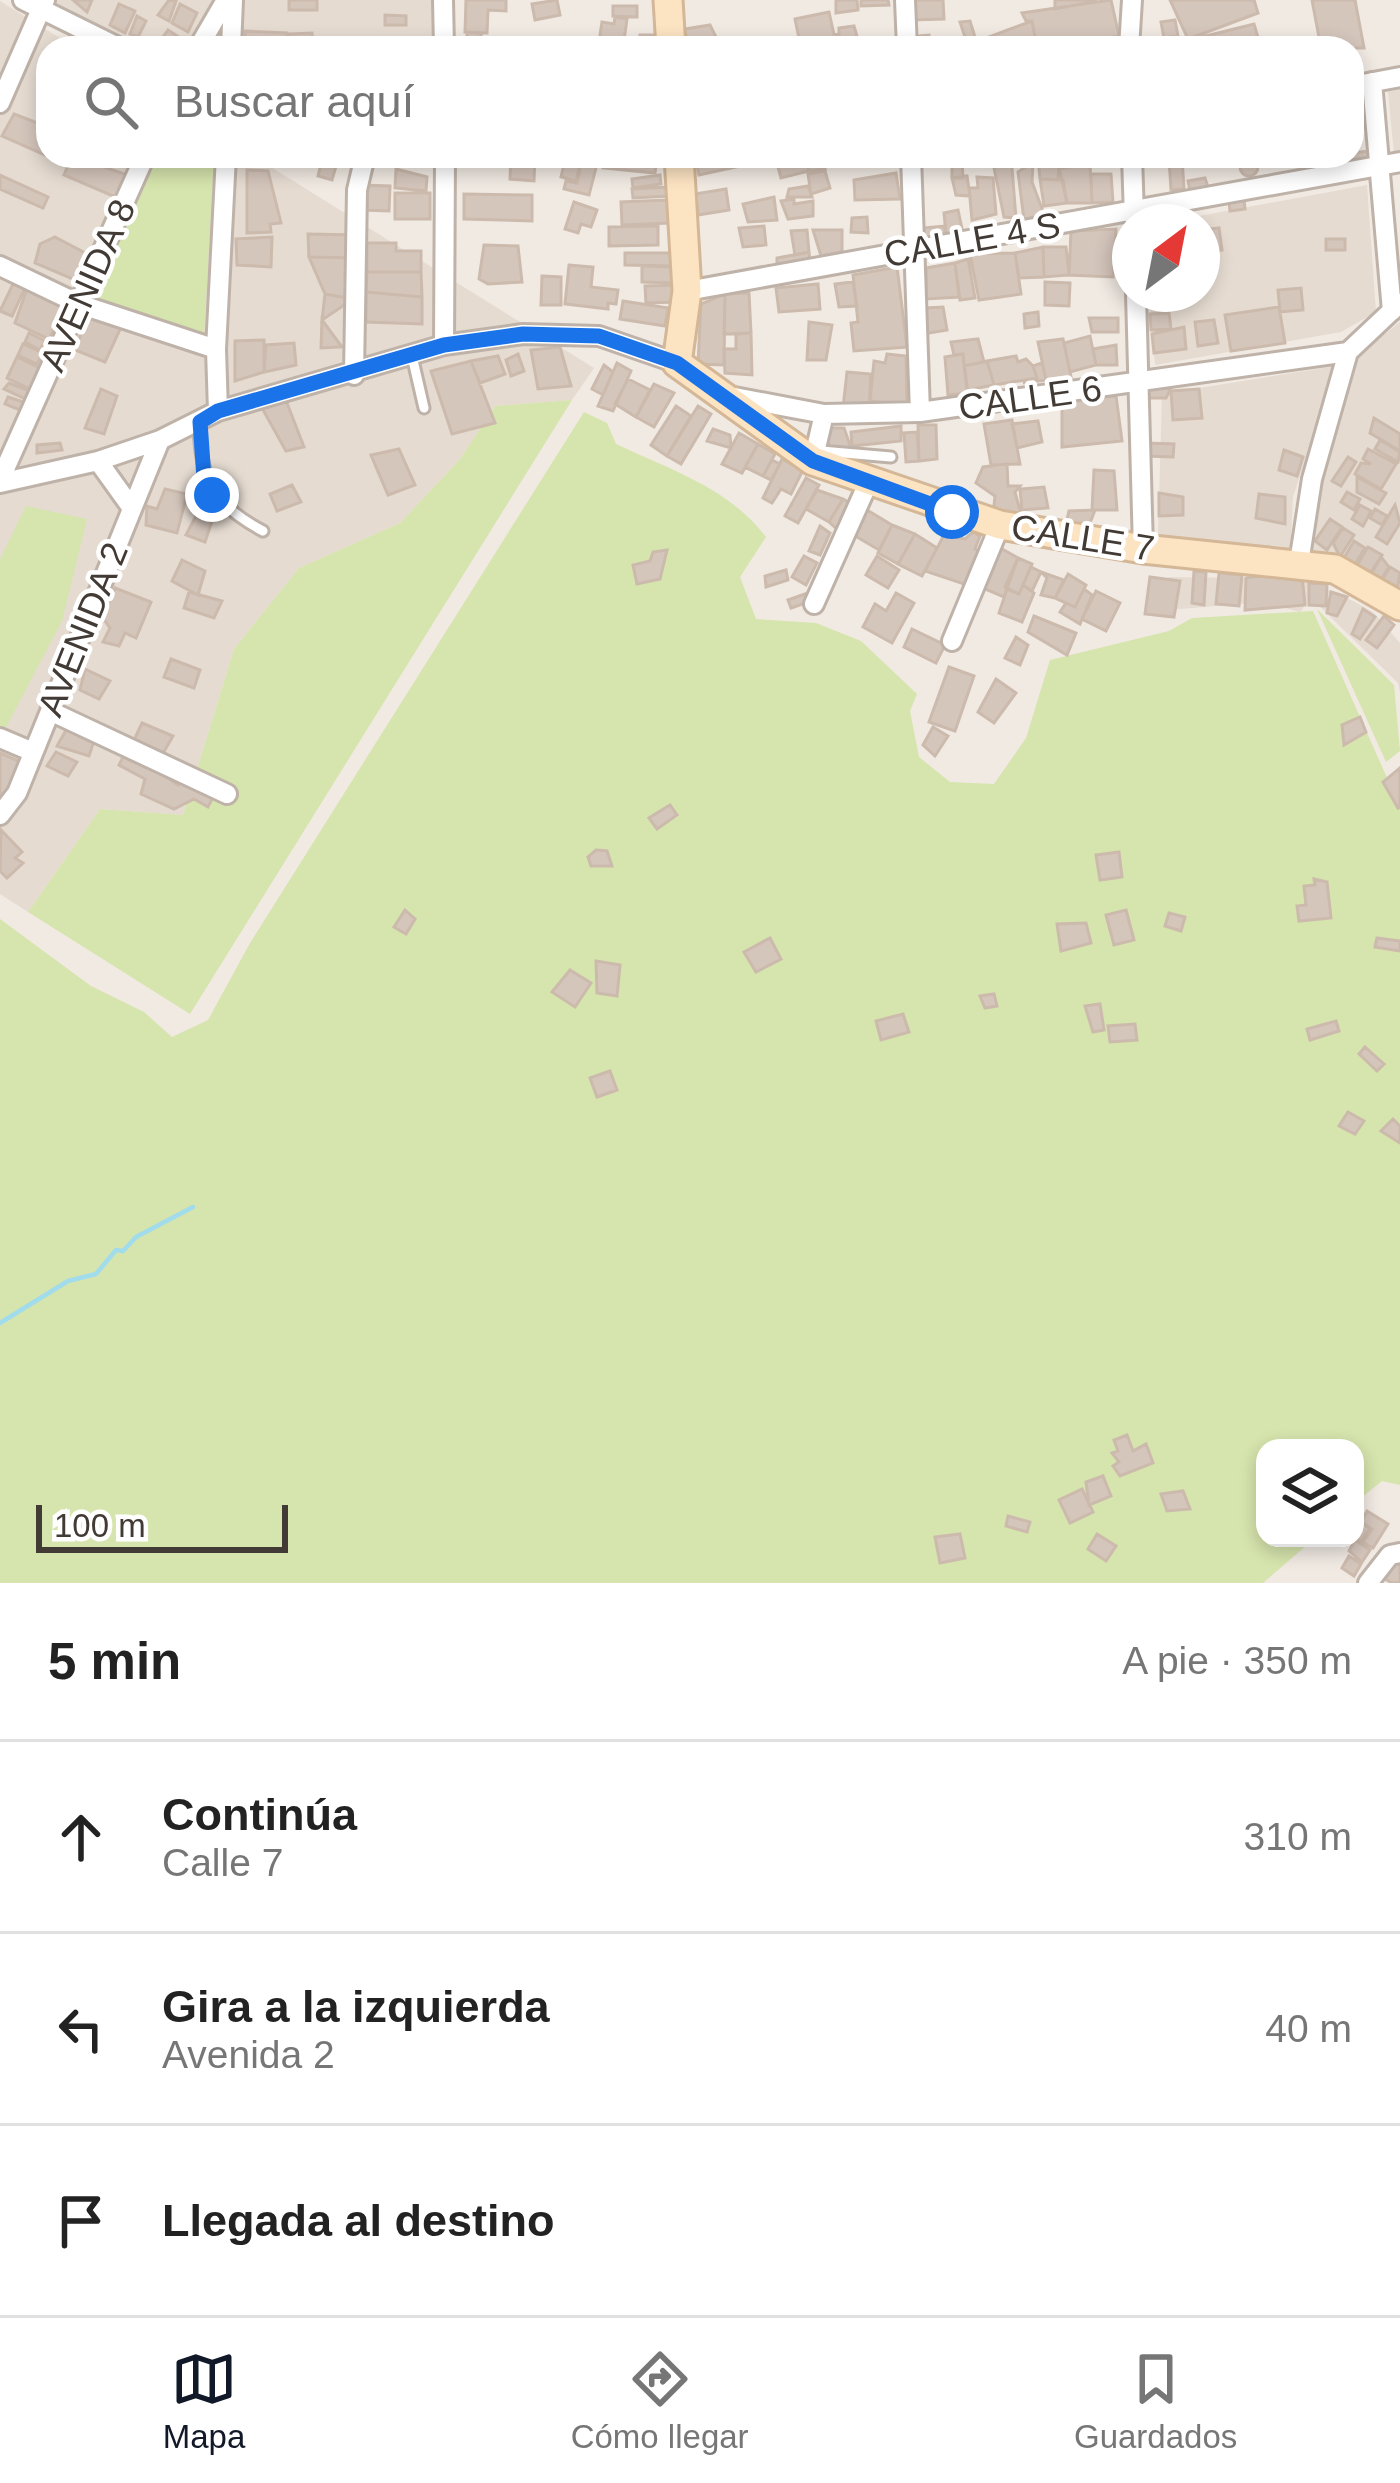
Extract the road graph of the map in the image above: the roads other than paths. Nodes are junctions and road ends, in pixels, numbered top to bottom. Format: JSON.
{"nodes":[{"id":1,"x":230,"y":0,"type":"edge"},
{"id":2,"x":443,"y":0,"type":"edge"},
{"id":3,"x":668,"y":0,"type":"edge"},
{"id":4,"x":905,"y":0,"type":"edge"},
{"id":5,"x":1132,"y":0,"type":"edge"},
{"id":6,"x":36,"y":3,"type":"edge"},
{"id":7,"x":98,"y":36,"type":"edge"},
{"id":8,"x":206,"y":36,"type":"edge"},
{"id":9,"x":231,"y":36,"type":"edge"},
{"id":10,"x":444,"y":36,"type":"edge"},
{"id":11,"x":670,"y":36,"type":"edge"},
{"id":12,"x":906,"y":36,"type":"edge"},
{"id":13,"x":1128,"y":36,"type":"edge"},
{"id":14,"x":1400,"y":77,"type":"edge"},
{"id":15,"x":1364,"y":84,"type":"edge"},
{"id":16,"x":1364,"y":90,"type":"edge"},
{"id":17,"x":0,"y":103,"type":"edge"},
{"id":18,"x":1390,"y":164,"type":"edge"},
{"id":19,"x":140,"y":168,"type":"edge"},
{"id":20,"x":225,"y":168,"type":"edge"},
{"id":21,"x":362,"y":168,"type":"edge"},
{"id":22,"x":445,"y":168,"type":"edge"},
{"id":23,"x":680,"y":168,"type":"edge"},
{"id":24,"x":911,"y":168,"type":"edge"},
{"id":25,"x":1132,"y":168,"type":"edge"},
{"id":26,"x":1134,"y":204,"type":"edge"},
{"id":27,"x":1193,"y":204,"type":"edge"},
{"id":28,"x":1112,"y":219,"type":"edge"},
{"id":29,"x":914,"y":250,"type":"junction"},
{"id":30,"x":0,"y":266,"type":"edge"},
{"id":31,"x":686,"y":291,"type":"junction"},
{"id":32,"x":79,"y":304,"type":"junction"},
{"id":33,"x":1396,"y":307,"type":"edge"},
{"id":34,"x":1136,"y":312,"type":"edge"},
{"id":35,"x":444,"y":345,"type":"junction"},
{"id":36,"x":215,"y":349,"type":"junction"},
{"id":37,"x":1348,"y":352,"type":"junction"},
{"id":38,"x":412,"y":356,"type":"junction"},
{"id":39,"x":677,"y":363,"type":"junction"},
{"id":40,"x":353,"y":375,"type":"junction"},
{"id":41,"x":1138,"y":382,"type":"junction"},
{"id":42,"x":712,"y":393,"type":"junction"},
{"id":43,"x":424,"y":408,"type":"dead end"},
{"id":44,"x":218,"y":411,"type":"junction"},
{"id":45,"x":920,"y":412,"type":"junction"},
{"id":46,"x":824,"y":414,"type":"junction"},
{"id":47,"x":200,"y":422,"type":"junction"},
{"id":48,"x":160,"y":440,"type":"junction"},
{"id":49,"x":814,"y":456,"type":"junction"},
{"id":50,"x":890,"y":458,"type":"dead end"},
{"id":51,"x":98,"y":461,"type":"junction"},
{"id":52,"x":0,"y":481,"type":"edge"},
{"id":53,"x":868,"y":482,"type":"junction"},
{"id":54,"x":131,"y":508,"type":"junction"},
{"id":55,"x":1000,"y":525,"type":"junction"},
{"id":56,"x":263,"y":531,"type":"dead end"},
{"id":57,"x":1143,"y":549,"type":"junction"},
{"id":58,"x":1299,"y":563,"type":"junction"},
{"id":59,"x":814,"y":604,"type":"dead end"},
{"id":60,"x":1400,"y":606,"type":"edge"},
{"id":61,"x":952,"y":641,"type":"dead end"},
{"id":62,"x":50,"y":711,"type":"junction"},
{"id":63,"x":0,"y":738,"type":"edge"},
{"id":64,"x":33,"y":752,"type":"junction"},
{"id":65,"x":226,"y":794,"type":"dead end"},
{"id":66,"x":0,"y":815,"type":"edge"},
{"id":67,"x":1400,"y":1553,"type":"edge"},
{"id":68,"x":1368,"y":1583,"type":"edge"}],
"edges":[{"from":1,"to":8,"type":"street"},
{"from":1,"to":9,"type":"street"},
{"from":2,"to":10,"type":"street"},
{"from":3,"to":11,"type":"main road"},
{"from":4,"to":12,"type":"street"},
{"from":5,"to":13,"type":"street"},
{"from":6,"to":7,"type":"street"},
{"from":6,"to":17,"type":"street"},
{"from":14,"to":15,"type":"street"},
{"from":16,"to":18,"type":"street"},
{"from":18,"to":27,"type":"street","name":"CALLE 4 S"},
{"from":18,"to":33,"type":"street"},
{"from":19,"to":32,"type":"street","name":"AVENIDA 8"},
{"from":20,"to":36,"type":"street"},
{"from":21,"to":40,"type":"street"},
{"from":22,"to":35,"type":"street"},
{"from":23,"to":31,"type":"main road"},
{"from":24,"to":29,"type":"street"},
{"from":25,"to":26,"type":"street"},
{"from":28,"to":29,"type":"street","name":"CALLE 4 S"},
{"from":29,"to":31,"type":"street","name":"CALLE 4 S"},
{"from":29,"to":45,"type":"street"},
{"from":30,"to":32,"type":"street"},
{"from":31,"to":39,"type":"main road"},
{"from":32,"to":36,"type":"street"},
{"from":32,"to":52,"type":"street","name":"AVENIDA 8"},
{"from":33,"to":37,"type":"street"},
{"from":34,"to":41,"type":"street"},
{"from":35,"to":38,"type":"street","name":"CALLE 7"},
{"from":35,"to":39,"type":"street","name":"CALLE 7"},
{"from":36,"to":44,"type":"street"},
{"from":37,"to":41,"type":"street","name":"CALLE 6"},
{"from":37,"to":58,"type":"street"},
{"from":38,"to":40,"type":"street","name":"CALLE 7"},
{"from":38,"to":43,"type":"lane"},
{"from":39,"to":42,"type":"main road","name":"CALLE 7"},
{"from":40,"to":44,"type":"street","name":"CALLE 7"},
{"from":41,"to":45,"type":"street","name":"CALLE 6"},
{"from":41,"to":57,"type":"street"},
{"from":42,"to":46,"type":"street","name":"CALLE 6"},
{"from":42,"to":49,"type":"main road","name":"CALLE 7"},
{"from":44,"to":47,"type":"street","name":"CALLE 7"},
{"from":45,"to":46,"type":"street","name":"CALLE 6"},
{"from":46,"to":49,"type":"street"},
{"from":47,"to":48,"type":"street","name":"CALLE 7"},
{"from":47,"to":56,"type":"lane"},
{"from":48,"to":51,"type":"street","name":"CALLE 7"},
{"from":48,"to":54,"type":"street","name":"AVENIDA 2"},
{"from":49,"to":50,"type":"lane"},
{"from":49,"to":53,"type":"main road","name":"CALLE 7"},
{"from":51,"to":52,"type":"street","name":"CALLE 7"},
{"from":51,"to":54,"type":"street"},
{"from":53,"to":55,"type":"main road","name":"CALLE 7"},
{"from":53,"to":59,"type":"street"},
{"from":54,"to":62,"type":"street","name":"AVENIDA 2"},
{"from":55,"to":57,"type":"main road","name":"CALLE 7"},
{"from":55,"to":61,"type":"street"},
{"from":57,"to":58,"type":"main road","name":"CALLE 7"},
{"from":58,"to":60,"type":"main road","name":"CALLE 7"},
{"from":62,"to":64,"type":"street","name":"AVENIDA 2"},
{"from":62,"to":65,"type":"street"},
{"from":63,"to":64,"type":"street"},
{"from":64,"to":66,"type":"street","name":"AVENIDA 2"},
{"from":67,"to":68,"type":"street"}]}
